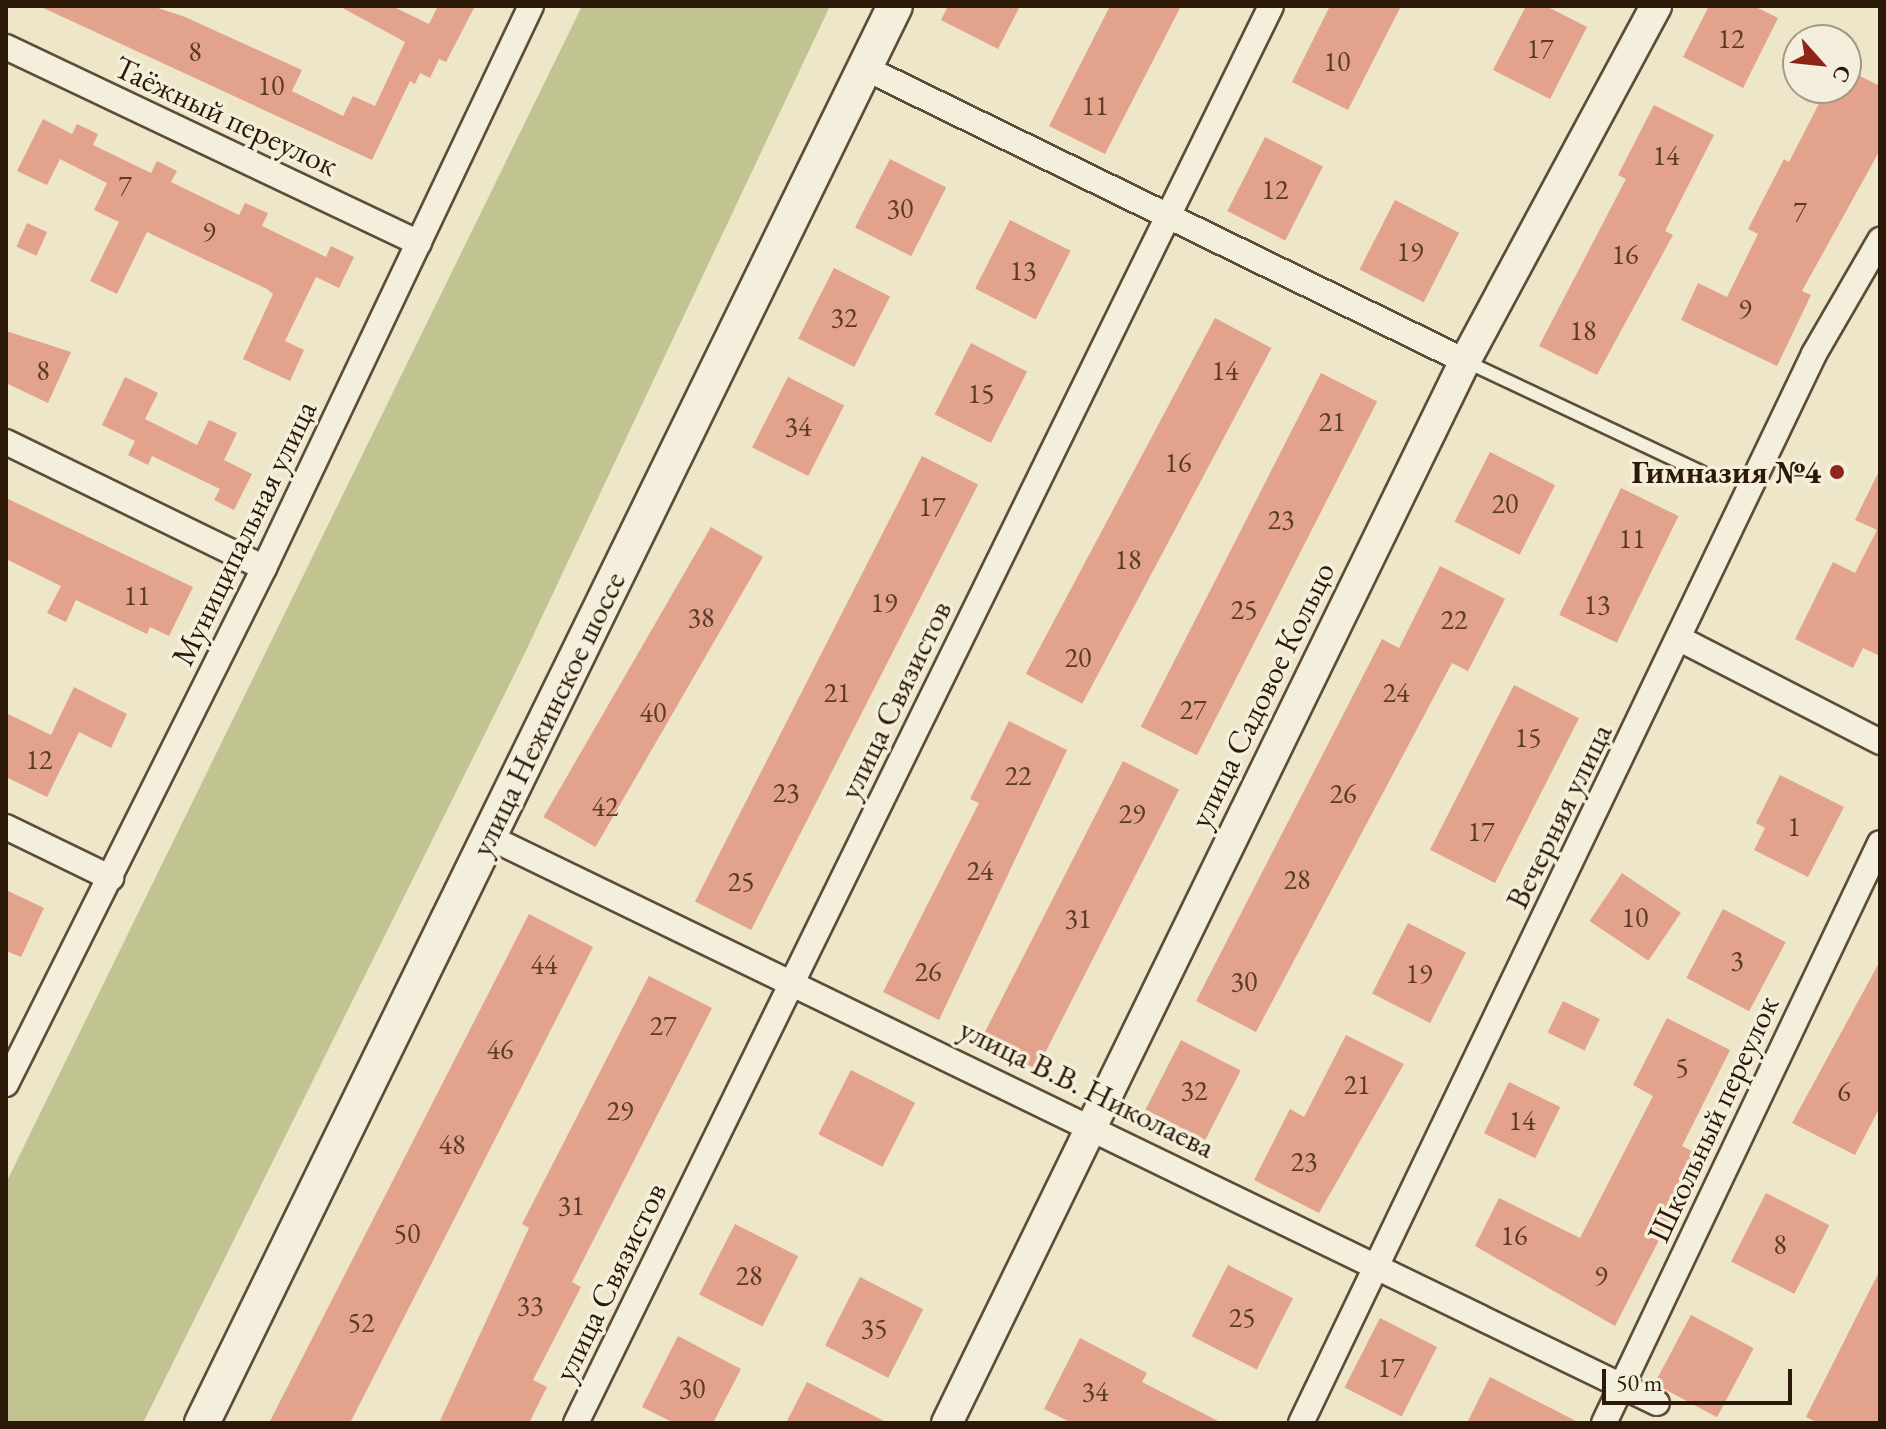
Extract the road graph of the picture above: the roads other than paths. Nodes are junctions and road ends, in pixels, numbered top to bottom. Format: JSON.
{"nodes":[{"id":1,"x":531,"y":6,"type":"edge"},
{"id":2,"x":895,"y":6,"type":"edge"},
{"id":3,"x":1271,"y":6,"type":"edge"},
{"id":4,"x":1656,"y":6,"type":"edge"},
{"id":5,"x":6,"y":47,"type":"edge"},
{"id":6,"x":865,"y":68,"type":"junction"},
{"id":7,"x":1171,"y":211,"type":"junction"},
{"id":8,"x":1880,"y":240,"type":"edge"},
{"id":9,"x":419,"y":243,"type":"junction"},
{"id":10,"x":1465,"y":361,"type":"junction"},
{"id":11,"x":6,"y":442,"type":"edge"},
{"id":12,"x":1701,"y":472,"type":"dead end"},
{"id":13,"x":264,"y":568,"type":"junction"},
{"id":14,"x":1680,"y":639,"type":"junction"},
{"id":15,"x":1880,"y":742,"type":"edge"},
{"id":16,"x":6,"y":827,"type":"edge"},
{"id":17,"x":487,"y":836,"type":"junction"},
{"id":18,"x":1880,"y":843,"type":"edge"},
{"id":19,"x":111,"y":878,"type":"junction"},
{"id":20,"x":792,"y":983,"type":"junction"},
{"id":21,"x":6,"y":1084,"type":"edge"},
{"id":22,"x":1093,"y":1123,"type":"junction"},
{"id":23,"x":1377,"y":1267,"type":"junction"},
{"id":24,"x":1622,"y":1386,"type":"junction"},
{"id":25,"x":1657,"y":1403,"type":"dead end"},
{"id":26,"x":202,"y":1423,"type":"edge"},
{"id":27,"x":576,"y":1423,"type":"edge"},
{"id":28,"x":947,"y":1423,"type":"edge"},
{"id":29,"x":1301,"y":1423,"type":"edge"},
{"id":30,"x":1604,"y":1423,"type":"edge"}],
"edges":[{"from":1,"to":9,"type":"street","name":"Муниципальная улица"},
{"from":2,"to":6,"type":"main road","name":"улица Нежинское шоссе"},
{"from":3,"to":7,"type":"street","name":"улица Связистов"},
{"from":4,"to":10,"type":"street","name":"улица Садовое Кольцо"},
{"from":5,"to":9,"type":"street","name":"Таёжный переулок"},
{"from":6,"to":7,"type":"street"},
{"from":6,"to":17,"type":"main road","name":"улица Нежинское шоссе"},
{"from":7,"to":10,"type":"street"},
{"from":7,"to":20,"type":"street","name":"улица Связистов"},
{"from":8,"to":14,"type":"street","name":"Вечерняя улица"},
{"from":9,"to":13,"type":"street","name":"Муниципальная улица"},
{"from":10,"to":12,"type":"lane"},
{"from":10,"to":22,"type":"street","name":"улица Садовое Кольцо"},
{"from":11,"to":13,"type":"street"},
{"from":13,"to":19,"type":"street","name":"Муниципальная улица"},
{"from":14,"to":15,"type":"street"},
{"from":14,"to":23,"type":"street","name":"Вечерняя улица"},
{"from":16,"to":19,"type":"street"},
{"from":17,"to":20,"type":"street","name":"улица В.В. Николаева"},
{"from":17,"to":26,"type":"main road","name":"улица Нежинское шоссе"},
{"from":18,"to":24,"type":"street","name":"Школьный переулок"},
{"from":19,"to":21,"type":"street","name":"Муниципальная улица"},
{"from":20,"to":22,"type":"street","name":"улица В.В. Николаева"},
{"from":20,"to":27,"type":"street","name":"улица Связистов"},
{"from":22,"to":23,"type":"street","name":"улица В.В. Николаева"},
{"from":22,"to":28,"type":"street","name":"улица Садовое Кольцо"},
{"from":23,"to":24,"type":"street","name":"улица В.В. Николаева"},
{"from":23,"to":29,"type":"street","name":"Вечерняя улица"},
{"from":24,"to":25,"type":"street","name":"улица В.В. Николаева"},
{"from":24,"to":30,"type":"street","name":"Школьный переулок"}]}
